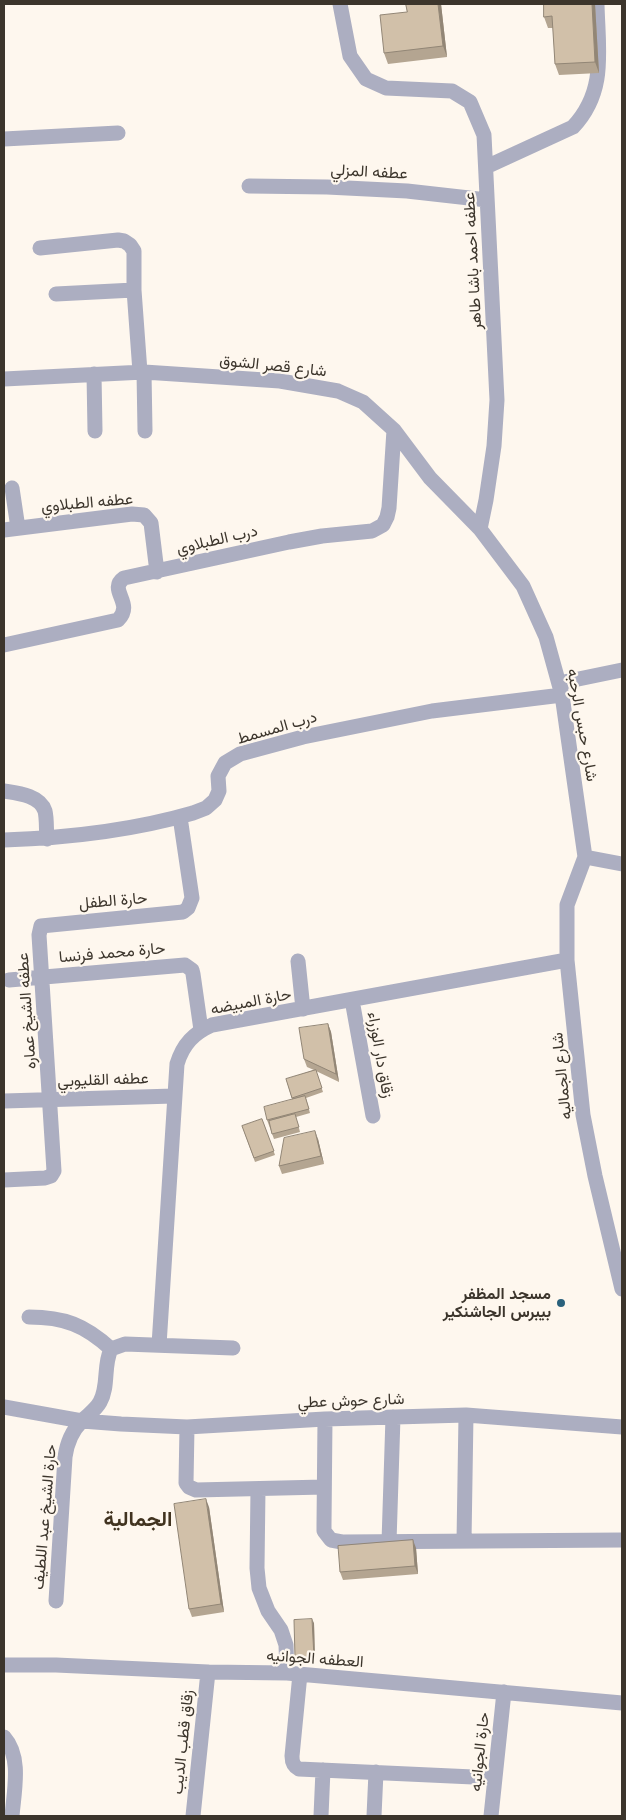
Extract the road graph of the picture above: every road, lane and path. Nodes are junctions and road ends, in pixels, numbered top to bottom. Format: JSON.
{"nodes":[{"id":1,"x":340,"y":4,"type":"edge"},
{"id":2,"x":597,"y":4,"type":"edge"},
{"id":3,"x":118,"y":133,"type":"dead end"},
{"id":4,"x":4,"y":139,"type":"edge"},
{"id":5,"x":486,"y":166,"type":"junction"},
{"id":6,"x":249,"y":186,"type":"dead end"},
{"id":7,"x":488,"y":200,"type":"junction"},
{"id":8,"x":40,"y":248,"type":"dead end"},
{"id":9,"x":134,"y":290,"type":"junction"},
{"id":10,"x":56,"y":294,"type":"dead end"},
{"id":11,"x":142,"y":372,"type":"junction"},
{"id":12,"x":94,"y":374,"type":"junction"},
{"id":13,"x":4,"y":379,"type":"edge"},
{"id":14,"x":394,"y":430,"type":"junction"},
{"id":15,"x":95,"y":431,"type":"dead end"},
{"id":16,"x":145,"y":431,"type":"dead end"},
{"id":17,"x":12,"y":488,"type":"dead end"},
{"id":18,"x":11,"y":529,"type":"edge"},
{"id":19,"x":480,"y":529,"type":"junction"},
{"id":20,"x":157,"y":572,"type":"junction"},
{"id":21,"x":4,"y":645,"type":"edge"},
{"id":22,"x":622,"y":670,"type":"edge"},
{"id":23,"x":561,"y":689,"type":"junction"},
{"id":24,"x":4,"y":791,"type":"edge"},
{"id":25,"x":180,"y":816,"type":"junction"},
{"id":26,"x":47,"y":839,"type":"junction"},
{"id":27,"x":4,"y":840,"type":"edge"},
{"id":28,"x":585,"y":857,"type":"junction"},
{"id":29,"x":622,"y":864,"type":"edge"},
{"id":30,"x":46,"y":924,"type":"joint"},
{"id":31,"x":567,"y":960,"type":"junction"},
{"id":32,"x":298,"y":961,"type":"dead end"},
{"id":33,"x":42,"y":977,"type":"junction"},
{"id":34,"x":9,"y":980,"type":"dead end"},
{"id":35,"x":352,"y":1000,"type":"junction"},
{"id":36,"x":304,"y":1009,"type":"junction"},
{"id":37,"x":201,"y":1030,"type":"junction"},
{"id":38,"x":174,"y":1096,"type":"junction"},
{"id":39,"x":51,"y":1099,"type":"junction"},
{"id":40,"x":4,"y":1100,"type":"edge"},
{"id":41,"x":373,"y":1116,"type":"dead end"},
{"id":42,"x":4,"y":1180,"type":"edge"},
{"id":43,"x":622,"y":1289,"type":"edge"},
{"id":44,"x":29,"y":1317,"type":"dead end"},
{"id":45,"x":159,"y":1345,"type":"junction"},
{"id":46,"x":233,"y":1348,"type":"dead end"},
{"id":47,"x":111,"y":1349,"type":"junction"},
{"id":48,"x":4,"y":1407,"type":"edge"},
{"id":49,"x":4,"y":1415,"type":"edge"},
{"id":50,"x":466,"y":1415,"type":"junction"},
{"id":51,"x":393,"y":1417,"type":"junction"},
{"id":52,"x":325,"y":1419,"type":"junction"},
{"id":53,"x":82,"y":1420,"type":"junction"},
{"id":54,"x":187,"y":1427,"type":"junction"},
{"id":55,"x":622,"y":1427,"type":"edge"},
{"id":56,"x":324,"y":1487,"type":"junction"},
{"id":57,"x":258,"y":1489,"type":"junction"},
{"id":58,"x":622,"y":1540,"type":"edge"},
{"id":59,"x":464,"y":1541,"type":"junction"},
{"id":60,"x":389,"y":1542,"type":"junction"},
{"id":61,"x":56,"y":1601,"type":"dead end"},
{"id":62,"x":4,"y":1665,"type":"edge"},
{"id":63,"x":208,"y":1672,"type":"junction"},
{"id":64,"x":293,"y":1673,"type":"junction"},
{"id":65,"x":504,"y":1692,"type":"junction"},
{"id":66,"x":622,"y":1703,"type":"edge"},
{"id":67,"x":4,"y":1736,"type":"edge"},
{"id":68,"x":323,"y":1770,"type":"junction"},
{"id":69,"x":376,"y":1772,"type":"junction"},
{"id":70,"x":495,"y":1778,"type":"junction"},
{"id":71,"x":12,"y":1816,"type":"edge"},
{"id":72,"x":193,"y":1816,"type":"edge"},
{"id":73,"x":321,"y":1816,"type":"edge"},
{"id":74,"x":374,"y":1816,"type":"edge"},
{"id":75,"x":491,"y":1816,"type":"edge"}],
"edges":[{"from":1,"to":5,"type":"street","name":"عطفه احمد باشا طاهر"},
{"from":2,"to":5,"type":"street"},
{"from":3,"to":4,"type":"street"},
{"from":5,"to":7,"type":"street","name":"عطفه احمد باشا طاهر"},
{"from":6,"to":7,"type":"street","name":"عطفه المزلي"},
{"from":7,"to":19,"type":"street","name":"عطفه احمد باشا طاهر"},
{"from":8,"to":9,"type":"street"},
{"from":9,"to":10,"type":"street"},
{"from":9,"to":11,"type":"street"},
{"from":11,"to":12,"type":"street","name":"شارع قصر الشوق"},
{"from":11,"to":14,"type":"street","name":"شارع قصر الشوق"},
{"from":11,"to":16,"type":"street"},
{"from":12,"to":13,"type":"street","name":"شارع قصر الشوق"},
{"from":12,"to":15,"type":"street"},
{"from":14,"to":19,"type":"street","name":"شارع قصر الشوق"},
{"from":14,"to":20,"type":"street","name":"درب الطبلاوي"},
{"from":17,"to":18,"type":"street"},
{"from":18,"to":20,"type":"street","name":"عطفه الطبلاوي"},
{"from":19,"to":23,"type":"street","name":"شارع حبس الرحبه"},
{"from":20,"to":21,"type":"street","name":"درب الطبلاوي"},
{"from":22,"to":23,"type":"street"},
{"from":23,"to":25,"type":"street","name":"درب المسمط"},
{"from":23,"to":28,"type":"street","name":"شارع حبس الرحبه"},
{"from":24,"to":26,"type":"street"},
{"from":25,"to":26,"type":"street","name":"درب المسمط"},
{"from":25,"to":30,"type":"street","name":"حارة الطفل"},
{"from":26,"to":27,"type":"street","name":"درب المسمط"},
{"from":28,"to":29,"type":"street"},
{"from":28,"to":31,"type":"street","name":"شارع الجماليه"},
{"from":30,"to":33,"type":"street","name":"عطفه الشيخ عماره"},
{"from":31,"to":35,"type":"street","name":"حارة المبيضه"},
{"from":31,"to":43,"type":"street","name":"شارع الجماليه"},
{"from":32,"to":36,"type":"street"},
{"from":33,"to":34,"type":"street","name":"حارة محمد فرنسا"},
{"from":33,"to":37,"type":"street","name":"حارة محمد فرنسا"},
{"from":33,"to":39,"type":"street","name":"عطفه الشيخ عماره"},
{"from":35,"to":36,"type":"street","name":"حارة المبيضه"},
{"from":35,"to":41,"type":"street","name":"زقاق دار الوزراء"},
{"from":36,"to":37,"type":"street","name":"حارة المبيضه"},
{"from":37,"to":38,"type":"street","name":"حارة المبيضه"},
{"from":38,"to":39,"type":"street","name":"عطفه القليوبي"},
{"from":38,"to":45,"type":"street","name":"حارة المبيضه"},
{"from":39,"to":40,"type":"street","name":"عطفه القليوبي"},
{"from":39,"to":42,"type":"street","name":"عطفه الشيخ عماره"},
{"from":44,"to":47,"type":"street"},
{"from":45,"to":46,"type":"street"},
{"from":45,"to":47,"type":"street"},
{"from":47,"to":53,"type":"street","name":"حارة الشيخ عبد اللطيف"},
{"from":48,"to":49,"type":"street"},
{"from":48,"to":53,"type":"street","name":"شارع حوش عطي"},
{"from":50,"to":51,"type":"street","name":"شارع حوش عطي"},
{"from":50,"to":55,"type":"street","name":"شارع حوش عطي"},
{"from":50,"to":59,"type":"street"},
{"from":51,"to":52,"type":"street","name":"شارع حوش عطي"},
{"from":51,"to":60,"type":"street"},
{"from":52,"to":54,"type":"street","name":"شارع حوش عطي"},
{"from":52,"to":56,"type":"street"},
{"from":53,"to":54,"type":"street","name":"شارع حوش عطي"},
{"from":53,"to":61,"type":"street","name":"حارة الشيخ عبد اللطيف"},
{"from":54,"to":57,"type":"street"},
{"from":56,"to":57,"type":"street"},
{"from":56,"to":60,"type":"street"},
{"from":57,"to":64,"type":"street"},
{"from":58,"to":59,"type":"street"},
{"from":59,"to":60,"type":"street"},
{"from":62,"to":63,"type":"street","name":"العطفه الجوانيه"},
{"from":63,"to":64,"type":"street","name":"العطفه الجوانيه"},
{"from":63,"to":72,"type":"street","name":"زقاق قطب الديب"},
{"from":64,"to":65,"type":"street","name":"العطفه الجوانيه"},
{"from":64,"to":68,"type":"street"},
{"from":65,"to":66,"type":"street","name":"العطفه الجوانيه"},
{"from":65,"to":70,"type":"street","name":"حارة الجوانيه"},
{"from":67,"to":71,"type":"street"},
{"from":68,"to":69,"type":"street"},
{"from":68,"to":73,"type":"street"},
{"from":69,"to":70,"type":"street"},
{"from":69,"to":74,"type":"street"},
{"from":70,"to":75,"type":"street","name":"حارة الجوانيه"}]}
